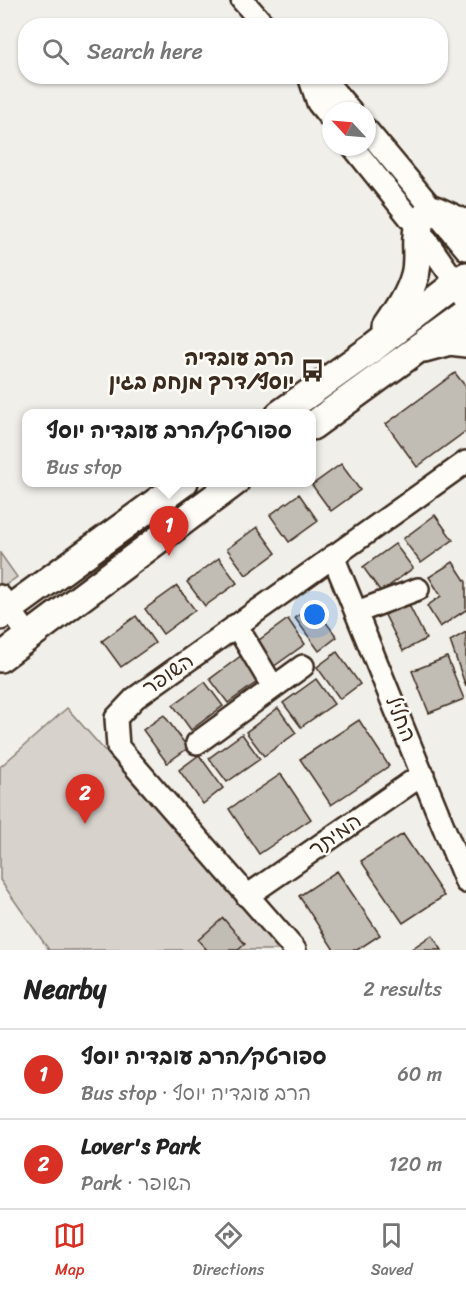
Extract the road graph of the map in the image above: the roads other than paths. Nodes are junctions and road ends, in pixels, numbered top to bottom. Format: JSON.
{"nodes":[{"id":1,"x":242,"y":0,"type":"edge"},
{"id":2,"x":258,"y":18,"type":"edge"},
{"id":3,"x":312,"y":84,"type":"edge"},
{"id":4,"x":326,"y":84,"type":"edge"},
{"id":5,"x":343,"y":102,"type":"edge"},
{"id":6,"x":322,"y":108,"type":"edge"},
{"id":7,"x":376,"y":143,"type":"edge"},
{"id":8,"x":362,"y":156,"type":"edge"},
{"id":9,"x":426,"y":218,"type":"junction"},
{"id":10,"x":466,"y":224,"type":"edge"},
{"id":11,"x":466,"y":249,"type":"edge"},
{"id":12,"x":463,"y":285,"type":"edge"},
{"id":13,"x":466,"y":314,"type":"edge"},
{"id":14,"x":466,"y":344,"type":"edge"},
{"id":15,"x":374,"y":347,"type":"junction"},
{"id":16,"x":414,"y":351,"type":"junction"},
{"id":17,"x":287,"y":409,"type":"edge"},
{"id":18,"x":316,"y":423,"type":"edge"},
{"id":19,"x":466,"y":462,"type":"edge"},
{"id":20,"x":178,"y":487,"type":"edge"},
{"id":21,"x":230,"y":487,"type":"edge"},
{"id":22,"x":333,"y":556,"type":"junction"},
{"id":23,"x":418,"y":589,"type":"dead end"},
{"id":24,"x":3,"y":607,"type":"edge"},
{"id":25,"x":357,"y":612,"type":"junction"},
{"id":26,"x":236,"y":625,"type":"junction"},
{"id":27,"x":29,"y":636,"type":"junction"},
{"id":28,"x":0,"y":658,"type":"edge"},
{"id":29,"x":303,"y":666,"type":"dead end"},
{"id":30,"x":273,"y":687,"type":"junction"},
{"id":31,"x":197,"y":743,"type":"dead end"},
{"id":32,"x":423,"y":774,"type":"junction"},
{"id":33,"x":466,"y":882,"type":"edge"},
{"id":34,"x":247,"y":896,"type":"junction"},
{"id":35,"x":295,"y":950,"type":"edge"}],
"edges":[{"from":1,"to":2,"type":"street"},
{"from":3,"to":6,"type":"street"},
{"from":4,"to":5,"type":"street"},
{"from":7,"to":9,"type":"street"},
{"from":8,"to":9,"type":"street"},
{"from":9,"to":10,"type":"main road"},
{"from":9,"to":11,"type":"street"},
{"from":9,"to":12,"type":"street"},
{"from":9,"to":15,"type":"main road"},
{"from":12,"to":15,"type":"main road"},
{"from":13,"to":16,"type":"main road"},
{"from":14,"to":16,"type":"main road"},
{"from":15,"to":17,"type":"main road"},
{"from":16,"to":18,"type":"main road"},
{"from":19,"to":22,"type":"street","name":"השופר"},
{"from":20,"to":24,"type":"main road"},
{"from":21,"to":27,"type":"main road"},
{"from":22,"to":25,"type":"street","name":"החליל"},
{"from":22,"to":26,"type":"street","name":"השופר"},
{"from":23,"to":25,"type":"street"},
{"from":24,"to":27,"type":"street"},
{"from":25,"to":32,"type":"street","name":"החליל"},
{"from":26,"to":30,"type":"street"},
{"from":26,"to":34,"type":"street","name":"השופר"},
{"from":27,"to":28,"type":"main road"},
{"from":29,"to":30,"type":"street"},
{"from":30,"to":31,"type":"street"},
{"from":32,"to":33,"type":"street","name":"החליל"},
{"from":32,"to":34,"type":"street","name":"המיתר"},
{"from":34,"to":35,"type":"street","name":"השופר"}]}
